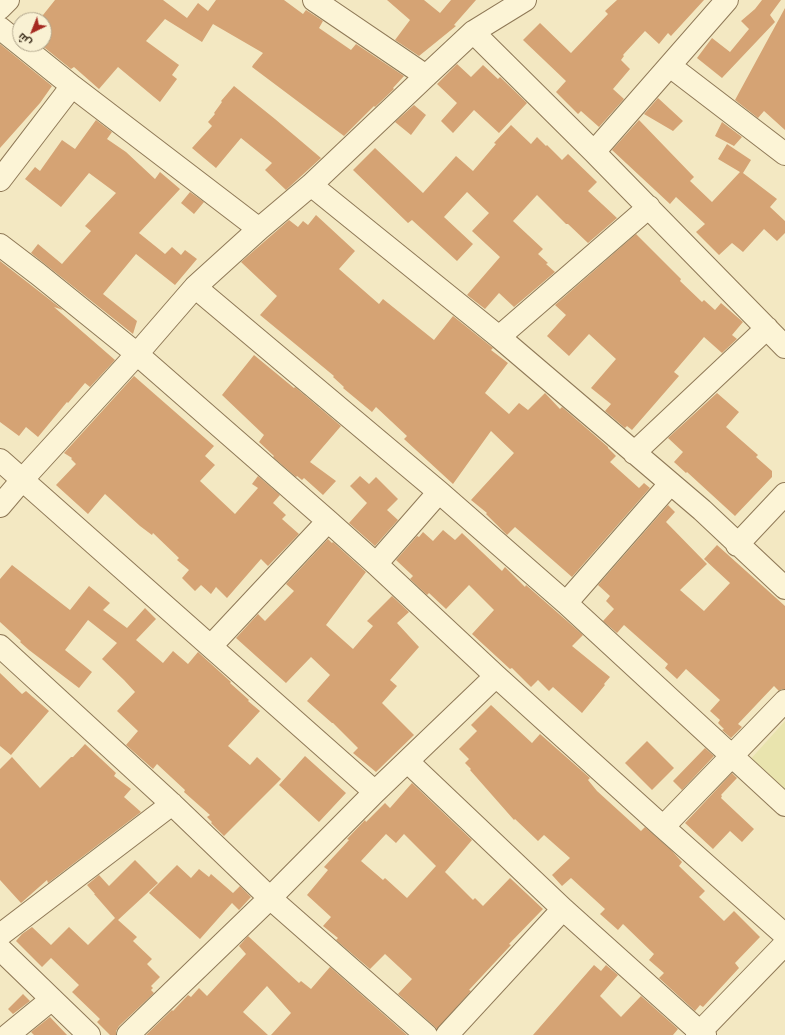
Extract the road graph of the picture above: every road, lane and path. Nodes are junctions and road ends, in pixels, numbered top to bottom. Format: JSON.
{"nodes":[{"id":1,"x":8,"y":0,"type":"edge"},
{"id":2,"x":314,"y":0,"type":"edge"},
{"id":3,"x":525,"y":0,"type":"edge"},
{"id":4,"x":727,"y":0,"type":"edge"},
{"id":5,"x":0,"y":8,"type":"edge"},
{"id":6,"x":0,"y":28,"type":"edge"},
{"id":7,"x":473,"y":32,"type":"junction"},
{"id":8,"x":670,"y":66,"type":"junction"},
{"id":9,"x":426,"y":76,"type":"junction"},
{"id":10,"x":72,"y":86,"type":"junction"},
{"id":11,"x":594,"y":152,"type":"junction"},
{"id":12,"x":785,"y":154,"type":"edge"},
{"id":13,"x":0,"y":180,"type":"edge"},
{"id":14,"x":311,"y":185,"type":"junction"},
{"id":15,"x":649,"y":207,"type":"junction"},
{"id":16,"x":258,"y":229,"type":"junction"},
{"id":17,"x":0,"y":245,"type":"edge"},
{"id":18,"x":195,"y":287,"type":"junction"},
{"id":19,"x":767,"y":328,"type":"junction"},
{"id":20,"x":498,"y":337,"type":"junction"},
{"id":21,"x":785,"y":347,"type":"edge"},
{"id":22,"x":137,"y":354,"type":"junction"},
{"id":23,"x":634,"y":453,"type":"junction"},
{"id":24,"x":0,"y":460,"type":"edge"},
{"id":25,"x":22,"y":480,"type":"junction"},
{"id":26,"x":670,"y":484,"type":"junction"},
{"id":27,"x":439,"y":492,"type":"junction"},
{"id":28,"x":785,"y":494,"type":"edge"},
{"id":29,"x":0,"y":506,"type":"edge"},
{"id":30,"x":328,"y":521,"type":"junction"},
{"id":31,"x":738,"y":545,"type":"junction"},
{"id":32,"x":376,"y":564,"type":"junction"},
{"id":33,"x":785,"y":588,"type":"edge"},
{"id":34,"x":566,"y":603,"type":"junction"},
{"id":35,"x":0,"y":646,"type":"edge"},
{"id":36,"x":211,"y":646,"type":"junction"},
{"id":37,"x":496,"y":676,"type":"junction"},
{"id":38,"x":785,"y":701,"type":"edge"},
{"id":39,"x":732,"y":757,"type":"junction"},
{"id":40,"x":408,"y":762,"type":"junction"},
{"id":41,"x":375,"y":792,"type":"junction"},
{"id":42,"x":172,"y":804,"type":"junction"},
{"id":43,"x":785,"y":805,"type":"edge"},
{"id":44,"x":663,"y":828,"type":"junction"},
{"id":45,"x":270,"y":898,"type":"junction"},
{"id":46,"x":563,"y":909,"type":"junction"},
{"id":47,"x":0,"y":935,"type":"edge"},
{"id":48,"x":785,"y":935,"type":"edge"},
{"id":49,"x":785,"y":944,"type":"edge"},
{"id":50,"x":0,"y":949,"type":"edge"},
{"id":51,"x":52,"y":999,"type":"junction"},
{"id":52,"x":701,"y":1034,"type":"edge"},
{"id":53,"x":8,"y":1035,"type":"edge"},
{"id":54,"x":89,"y":1035,"type":"edge"},
{"id":55,"x":128,"y":1035,"type":"edge"},
{"id":56,"x":426,"y":1035,"type":"edge"},
{"id":57,"x":447,"y":1035,"type":"edge"}],
"edges":[{"from":1,"to":5,"type":"street"},
{"from":2,"to":9,"type":"street"},
{"from":3,"to":7,"type":"street"},
{"from":4,"to":8,"type":"street"},
{"from":6,"to":10,"type":"street"},
{"from":7,"to":9,"type":"street"},
{"from":7,"to":11,"type":"street"},
{"from":8,"to":11,"type":"street"},
{"from":8,"to":12,"type":"street"},
{"from":9,"to":14,"type":"street"},
{"from":10,"to":13,"type":"street"},
{"from":10,"to":16,"type":"street"},
{"from":11,"to":15,"type":"street"},
{"from":14,"to":16,"type":"street"},
{"from":14,"to":20,"type":"street"},
{"from":15,"to":19,"type":"street"},
{"from":15,"to":20,"type":"street"},
{"from":16,"to":18,"type":"street"},
{"from":17,"to":22,"type":"street"},
{"from":18,"to":22,"type":"street"},
{"from":18,"to":27,"type":"street"},
{"from":19,"to":21,"type":"street"},
{"from":19,"to":23,"type":"street"},
{"from":20,"to":23,"type":"street"},
{"from":22,"to":25,"type":"street"},
{"from":22,"to":30,"type":"street"},
{"from":23,"to":26,"type":"street"},
{"from":24,"to":25,"type":"street"},
{"from":25,"to":29,"type":"street"},
{"from":25,"to":36,"type":"street"},
{"from":26,"to":31,"type":"street"},
{"from":26,"to":34,"type":"street"},
{"from":27,"to":32,"type":"street"},
{"from":27,"to":34,"type":"street"},
{"from":28,"to":31,"type":"street"},
{"from":30,"to":32,"type":"street"},
{"from":30,"to":36,"type":"street"},
{"from":31,"to":33,"type":"street"},
{"from":32,"to":37,"type":"street"},
{"from":34,"to":39,"type":"street"},
{"from":35,"to":42,"type":"street"},
{"from":36,"to":41,"type":"street"},
{"from":37,"to":40,"type":"street"},
{"from":37,"to":44,"type":"street"},
{"from":38,"to":39,"type":"street"},
{"from":39,"to":43,"type":"street"},
{"from":39,"to":44,"type":"street"},
{"from":40,"to":41,"type":"street"},
{"from":40,"to":46,"type":"street"},
{"from":41,"to":45,"type":"street"},
{"from":42,"to":45,"type":"street"},
{"from":42,"to":47,"type":"street"},
{"from":44,"to":48,"type":"street"},
{"from":45,"to":55,"type":"street"},
{"from":45,"to":56,"type":"street"},
{"from":46,"to":52,"type":"street"},
{"from":46,"to":57,"type":"street"},
{"from":49,"to":52,"type":"street"},
{"from":50,"to":51,"type":"street"},
{"from":51,"to":53,"type":"street"},
{"from":51,"to":54,"type":"street"}]}
